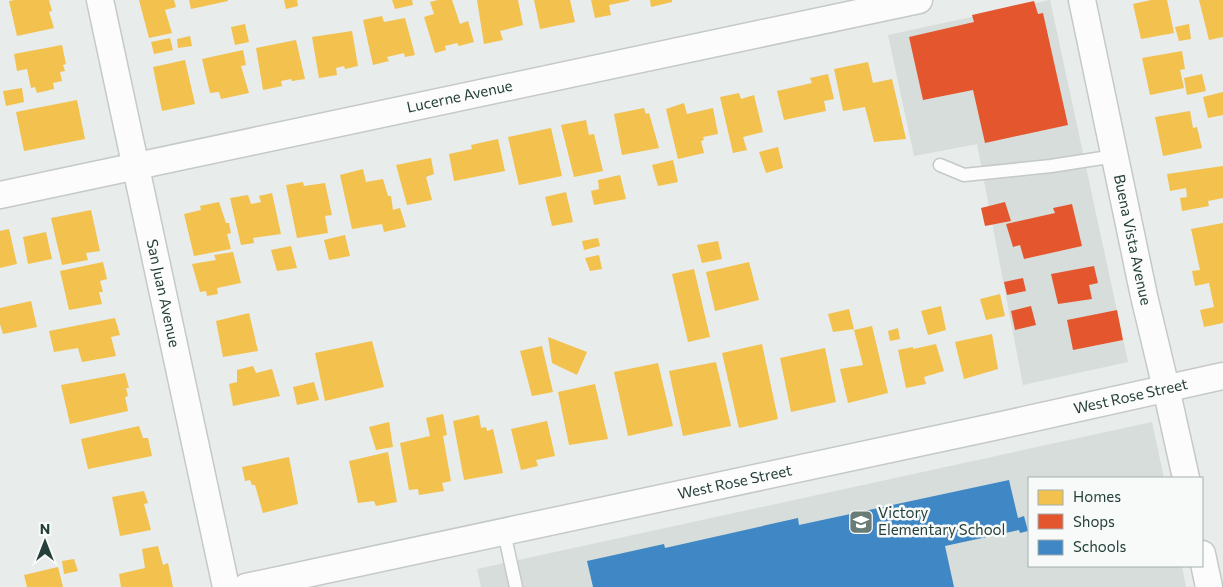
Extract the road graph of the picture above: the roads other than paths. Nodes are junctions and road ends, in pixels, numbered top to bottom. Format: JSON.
{"nodes":[{"id":1,"x":100,"y":0,"type":"edge"},
{"id":2,"x":919,"y":0,"type":"edge"},
{"id":3,"x":1082,"y":0,"type":"edge"},
{"id":4,"x":1115,"y":156,"type":"junction"},
{"id":5,"x":940,"y":165,"type":"dead end"},
{"id":6,"x":136,"y":166,"type":"junction"},
{"id":7,"x":0,"y":196,"type":"edge"},
{"id":8,"x":1223,"y":376,"type":"edge"},
{"id":9,"x":1166,"y":388,"type":"junction"},
{"id":10,"x":1186,"y":477,"type":"edge"},
{"id":11,"x":504,"y":532,"type":"junction"},
{"id":12,"x":1203,"y":559,"type":"edge"},
{"id":13,"x":226,"y":587,"type":"edge"},
{"id":14,"x":246,"y":587,"type":"edge"},
{"id":15,"x":516,"y":587,"type":"edge"},
{"id":16,"x":1209,"y":587,"type":"edge"}],
"edges":[{"from":1,"to":6,"type":"street","name":"San Juan Avenue"},
{"from":2,"to":6,"type":"street","name":"Lucerne Avenue"},
{"from":3,"to":4,"type":"street","name":"Buena Vista Avenue"},
{"from":4,"to":5,"type":"lane"},
{"from":4,"to":9,"type":"street","name":"Buena Vista Avenue"},
{"from":6,"to":7,"type":"street","name":"Lucerne Avenue"},
{"from":6,"to":13,"type":"street","name":"San Juan Avenue"},
{"from":8,"to":9,"type":"street","name":"West Rose Street"},
{"from":9,"to":10,"type":"street","name":"Buena Vista Avenue"},
{"from":9,"to":11,"type":"street","name":"West Rose Street"},
{"from":11,"to":14,"type":"street","name":"West Rose Street"},
{"from":11,"to":15,"type":"lane"},
{"from":12,"to":16,"type":"street"}]}
